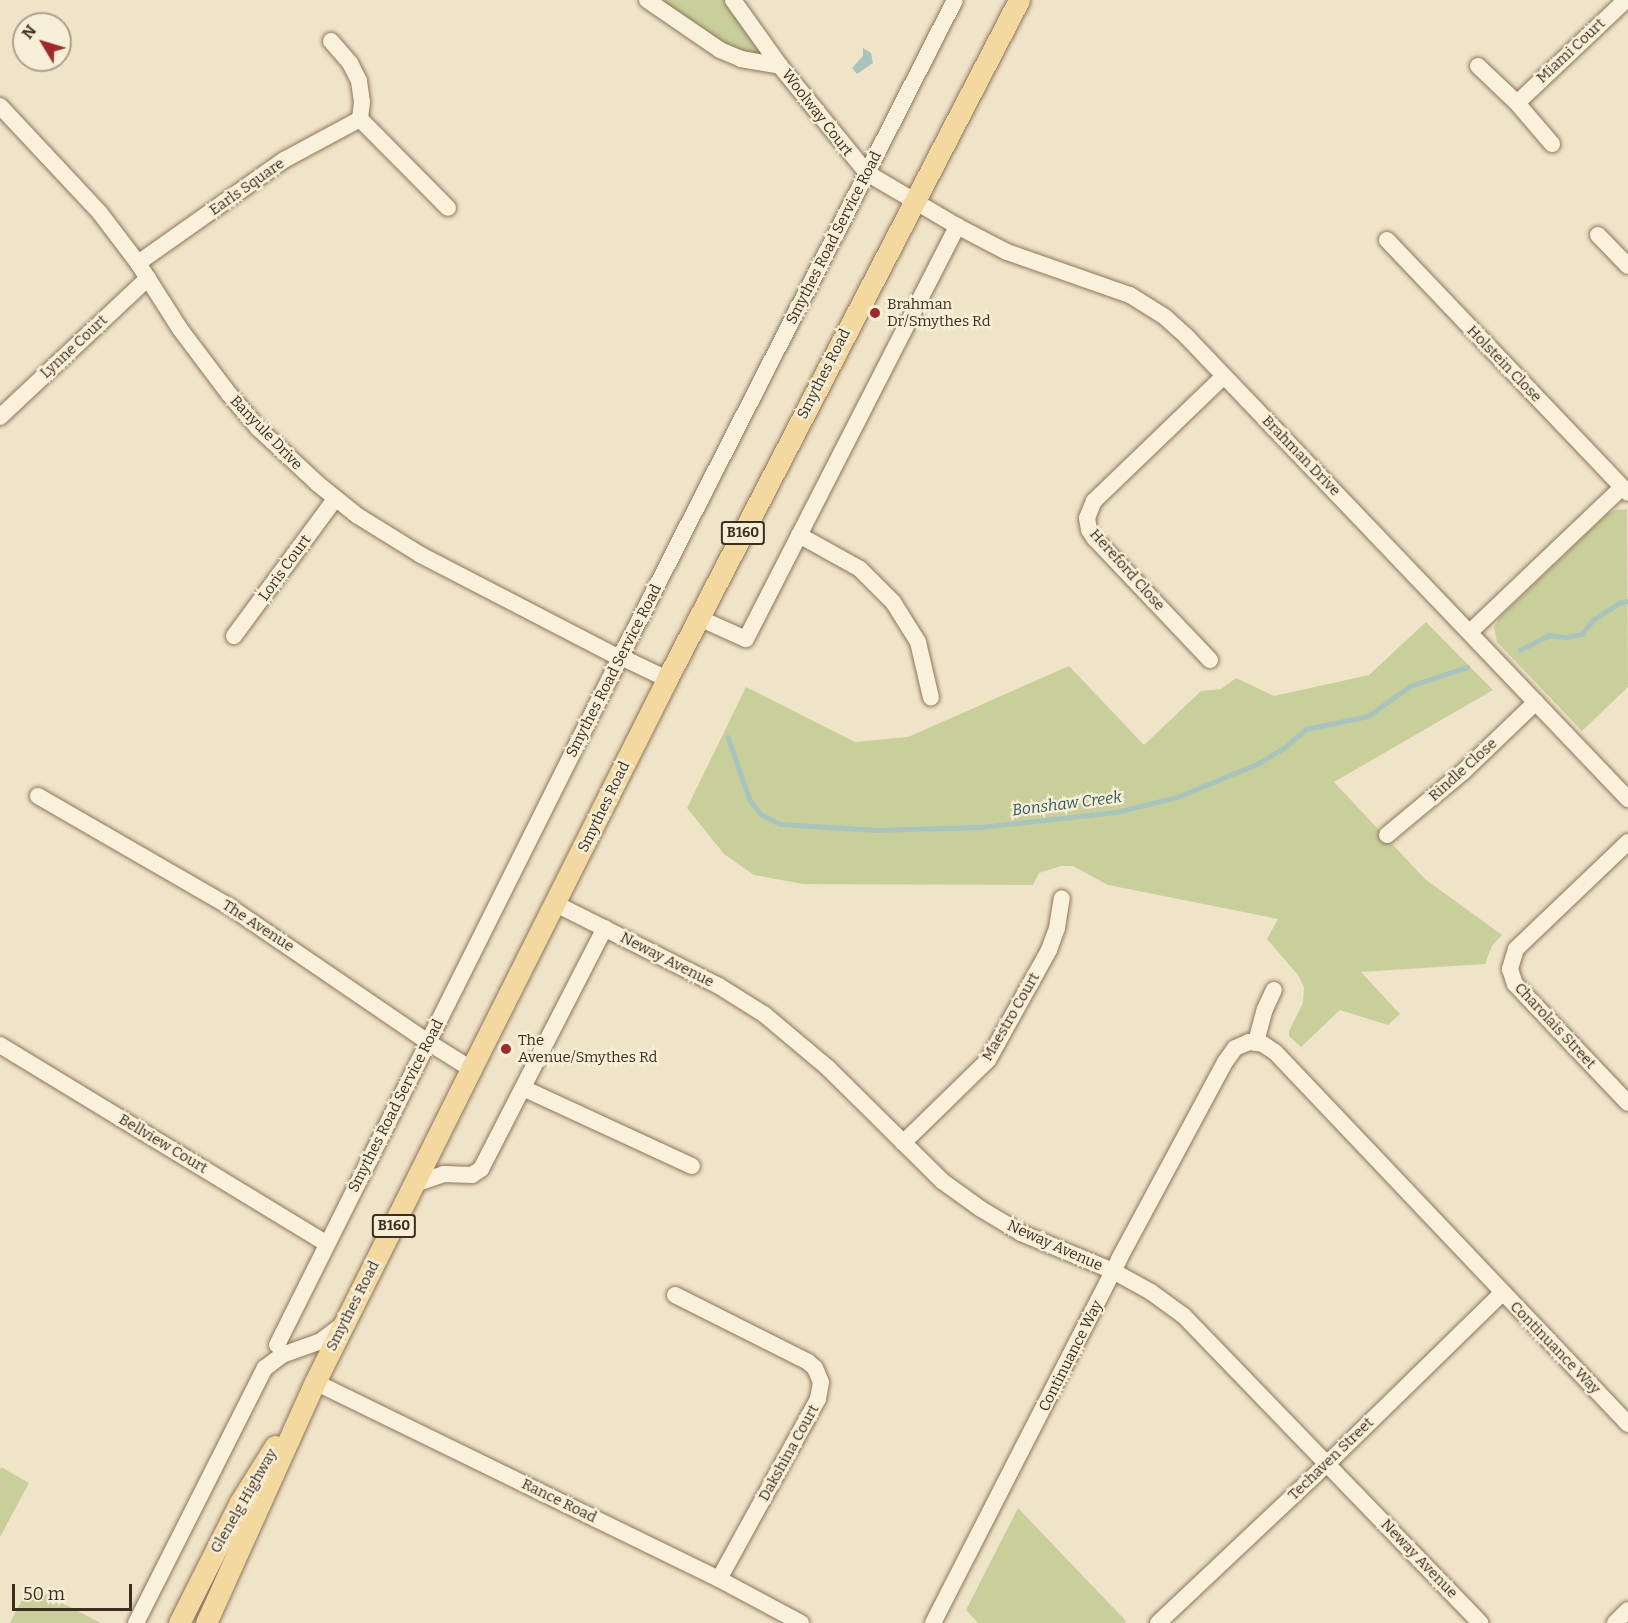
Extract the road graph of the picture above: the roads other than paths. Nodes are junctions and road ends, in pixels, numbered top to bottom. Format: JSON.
{"nodes":[{"id":1,"x":648,"y":0,"type":"edge"},
{"id":2,"x":733,"y":0,"type":"edge"},
{"id":3,"x":955,"y":0,"type":"edge"},
{"id":4,"x":1018,"y":0,"type":"edge"},
{"id":5,"x":1626,"y":0,"type":"edge"},
{"id":6,"x":331,"y":41,"type":"dead end"},
{"id":7,"x":780,"y":66,"type":"junction"},
{"id":8,"x":1478,"y":66,"type":"dead end"},
{"id":9,"x":1517,"y":103,"type":"junction"},
{"id":10,"x":0,"y":106,"type":"edge"},
{"id":11,"x":360,"y":119,"type":"junction"},
{"id":12,"x":1552,"y":144,"type":"dead end"},
{"id":13,"x":867,"y":172,"type":"junction"},
{"id":14,"x":914,"y":201,"type":"junction"},
{"id":15,"x":448,"y":208,"type":"dead end"},
{"id":16,"x":957,"y":226,"type":"junction"},
{"id":17,"x":1598,"y":235,"type":"dead end"},
{"id":18,"x":1387,"y":240,"type":"dead end"},
{"id":19,"x":138,"y":263,"type":"junction"},
{"id":20,"x":1628,"y":266,"type":"edge"},
{"id":21,"x":148,"y":278,"type":"junction"},
{"id":22,"x":1224,"y":376,"type":"junction"},
{"id":23,"x":0,"y":417,"type":"edge"},
{"id":24,"x":1625,"y":490,"type":"edge"},
{"id":25,"x":335,"y":499,"type":"junction"},
{"id":26,"x":799,"y":535,"type":"junction"},
{"id":27,"x":699,"y":618,"type":"junction"},
{"id":28,"x":1470,"y":632,"type":"junction"},
{"id":29,"x":234,"y":636,"type":"dead end"},
{"id":30,"x":620,"y":658,"type":"junction"},
{"id":31,"x":1210,"y":660,"type":"dead end"},
{"id":32,"x":668,"y":679,"type":"junction"},
{"id":33,"x":931,"y":698,"type":"dead end"},
{"id":34,"x":1536,"y":702,"type":"junction"},
{"id":35,"x":38,"y":796,"type":"dead end"},
{"id":36,"x":1628,"y":799,"type":"edge"},
{"id":37,"x":1387,"y":835,"type":"dead end"},
{"id":38,"x":1628,"y":842,"type":"edge"},
{"id":39,"x":1062,"y":898,"type":"dead end"},
{"id":40,"x":556,"y":904,"type":"junction"},
{"id":41,"x":605,"y":928,"type":"junction"},
{"id":42,"x":1274,"y":990,"type":"dead end"},
{"id":43,"x":428,"y":1042,"type":"junction"},
{"id":44,"x":1256,"y":1042,"type":"junction"},
{"id":45,"x":0,"y":1045,"type":"edge"},
{"id":46,"x":471,"y":1069,"type":"junction"},
{"id":47,"x":523,"y":1088,"type":"junction"},
{"id":48,"x":1628,"y":1103,"type":"edge"},
{"id":49,"x":903,"y":1143,"type":"junction"},
{"id":50,"x":692,"y":1166,"type":"dead end"},
{"id":51,"x":415,"y":1184,"type":"junction"},
{"id":52,"x":326,"y":1244,"type":"junction"},
{"id":53,"x":1113,"y":1272,"type":"junction"},
{"id":54,"x":1502,"y":1293,"type":"junction"},
{"id":55,"x":675,"y":1295,"type":"dead end"},
{"id":56,"x":346,"y":1320,"type":"junction"},
{"id":57,"x":277,"y":1345,"type":"dead end"},
{"id":58,"x":315,"y":1382,"type":"junction"},
{"id":59,"x":1628,"y":1424,"type":"edge"},
{"id":60,"x":1328,"y":1463,"type":"junction"},
{"id":61,"x":719,"y":1579,"type":"junction"},
{"id":62,"x":1628,"y":1610,"type":"edge"},
{"id":63,"x":136,"y":1623,"type":"edge"},
{"id":64,"x":179,"y":1623,"type":"edge"},
{"id":65,"x":207,"y":1623,"type":"edge"},
{"id":66,"x":801,"y":1623,"type":"edge"},
{"id":67,"x":933,"y":1623,"type":"edge"},
{"id":68,"x":1158,"y":1623,"type":"edge"},
{"id":69,"x":1480,"y":1623,"type":"edge"},
{"id":70,"x":1615,"y":1623,"type":"edge"}],
"edges":[{"from":1,"to":7,"type":"street","name":"Woolway Court"},
{"from":2,"to":7,"type":"street","name":"Woolway Court"},
{"from":3,"to":13,"type":"street","name":"Smythes Road Service Road"},
{"from":4,"to":14,"type":"main road","name":"Smythes Road","number":"B160"},
{"from":5,"to":9,"type":"street","name":"Miami Court"},
{"from":6,"to":11,"type":"street"},
{"from":7,"to":13,"type":"street","name":"Woolway Court"},
{"from":8,"to":9,"type":"street"},
{"from":9,"to":12,"type":"street"},
{"from":10,"to":19,"type":"street","name":"Banyule Drive"},
{"from":11,"to":15,"type":"street"},
{"from":11,"to":19,"type":"street","name":"Earls Square"},
{"from":13,"to":14,"type":"street","name":"Woolway Court"},
{"from":13,"to":30,"type":"street","name":"Smythes Road Service Road"},
{"from":14,"to":16,"type":"street","name":"Brahman Drive"},
{"from":14,"to":27,"type":"main road","name":"Smythes Road","number":"B160"},
{"from":16,"to":22,"type":"street","name":"Brahman Drive"},
{"from":16,"to":26,"type":"street"},
{"from":17,"to":20,"type":"street"},
{"from":18,"to":24,"type":"street","name":"Holstein Close"},
{"from":19,"to":21,"type":"street","name":"Banyule Drive"},
{"from":21,"to":23,"type":"street","name":"Lynne Court"},
{"from":21,"to":25,"type":"street","name":"Banyule Drive"},
{"from":22,"to":28,"type":"street","name":"Brahman Drive"},
{"from":22,"to":31,"type":"street","name":"Hereford Close"},
{"from":24,"to":28,"type":"street","name":"Holstein Close"},
{"from":25,"to":29,"type":"street","name":"Loris Court"},
{"from":25,"to":30,"type":"street","name":"Banyule Drive"},
{"from":26,"to":27,"type":"street"},
{"from":26,"to":33,"type":"street"},
{"from":27,"to":32,"type":"main road","name":"Smythes Road","number":"B160"},
{"from":28,"to":34,"type":"street","name":"Brahman Drive"},
{"from":30,"to":32,"type":"street","name":"Banyule Drive"},
{"from":30,"to":43,"type":"street","name":"Smythes Road Service Road"},
{"from":32,"to":40,"type":"main road","name":"Smythes Road","number":"B160"},
{"from":34,"to":36,"type":"street","name":"Brahman Drive"},
{"from":34,"to":37,"type":"street","name":"Rindle Close"},
{"from":35,"to":43,"type":"street","name":"The Avenue"},
{"from":38,"to":48,"type":"street","name":"Charolais Street"},
{"from":39,"to":49,"type":"street","name":"Maestro Court"},
{"from":40,"to":41,"type":"street","name":"Neway Avenue"},
{"from":40,"to":46,"type":"main road","name":"Smythes Road","number":"B160"},
{"from":41,"to":47,"type":"street"},
{"from":41,"to":49,"type":"street","name":"Neway Avenue"},
{"from":42,"to":44,"type":"street"},
{"from":43,"to":46,"type":"street","name":"The Avenue"},
{"from":43,"to":52,"type":"street","name":"Smythes Road Service Road"},
{"from":44,"to":53,"type":"street","name":"Continuance Way"},
{"from":44,"to":54,"type":"street","name":"Continuance Way"},
{"from":45,"to":52,"type":"street","name":"Bellview Court"},
{"from":46,"to":51,"type":"main road","name":"Smythes Road","number":"B160"},
{"from":47,"to":50,"type":"street"},
{"from":47,"to":51,"type":"street"},
{"from":49,"to":53,"type":"street","name":"Neway Avenue"},
{"from":51,"to":56,"type":"main road","name":"Smythes Road","number":"B160"},
{"from":52,"to":57,"type":"street","name":"Smythes Road Service Road"},
{"from":53,"to":60,"type":"street","name":"Neway Avenue"},
{"from":53,"to":67,"type":"street","name":"Continuance Way"},
{"from":54,"to":59,"type":"street","name":"Continuance Way"},
{"from":54,"to":60,"type":"street","name":"Techaven Street"},
{"from":55,"to":61,"type":"street","name":"Dakshina Court"},
{"from":56,"to":58,"type":"main road","name":"Smythes Road","number":"B160"},
{"from":56,"to":63,"type":"street"},
{"from":58,"to":61,"type":"street","name":"Rance Road"},
{"from":58,"to":64,"type":"main road","name":"Glenelg Highway","number":"B160"},
{"from":58,"to":65,"type":"main road","name":"Smythes Road","number":"B160"},
{"from":60,"to":68,"type":"street","name":"Techaven Street"},
{"from":60,"to":69,"type":"street","name":"Neway Avenue"},
{"from":61,"to":66,"type":"street","name":"Rance Road"},
{"from":62,"to":70,"type":"street"}]}
